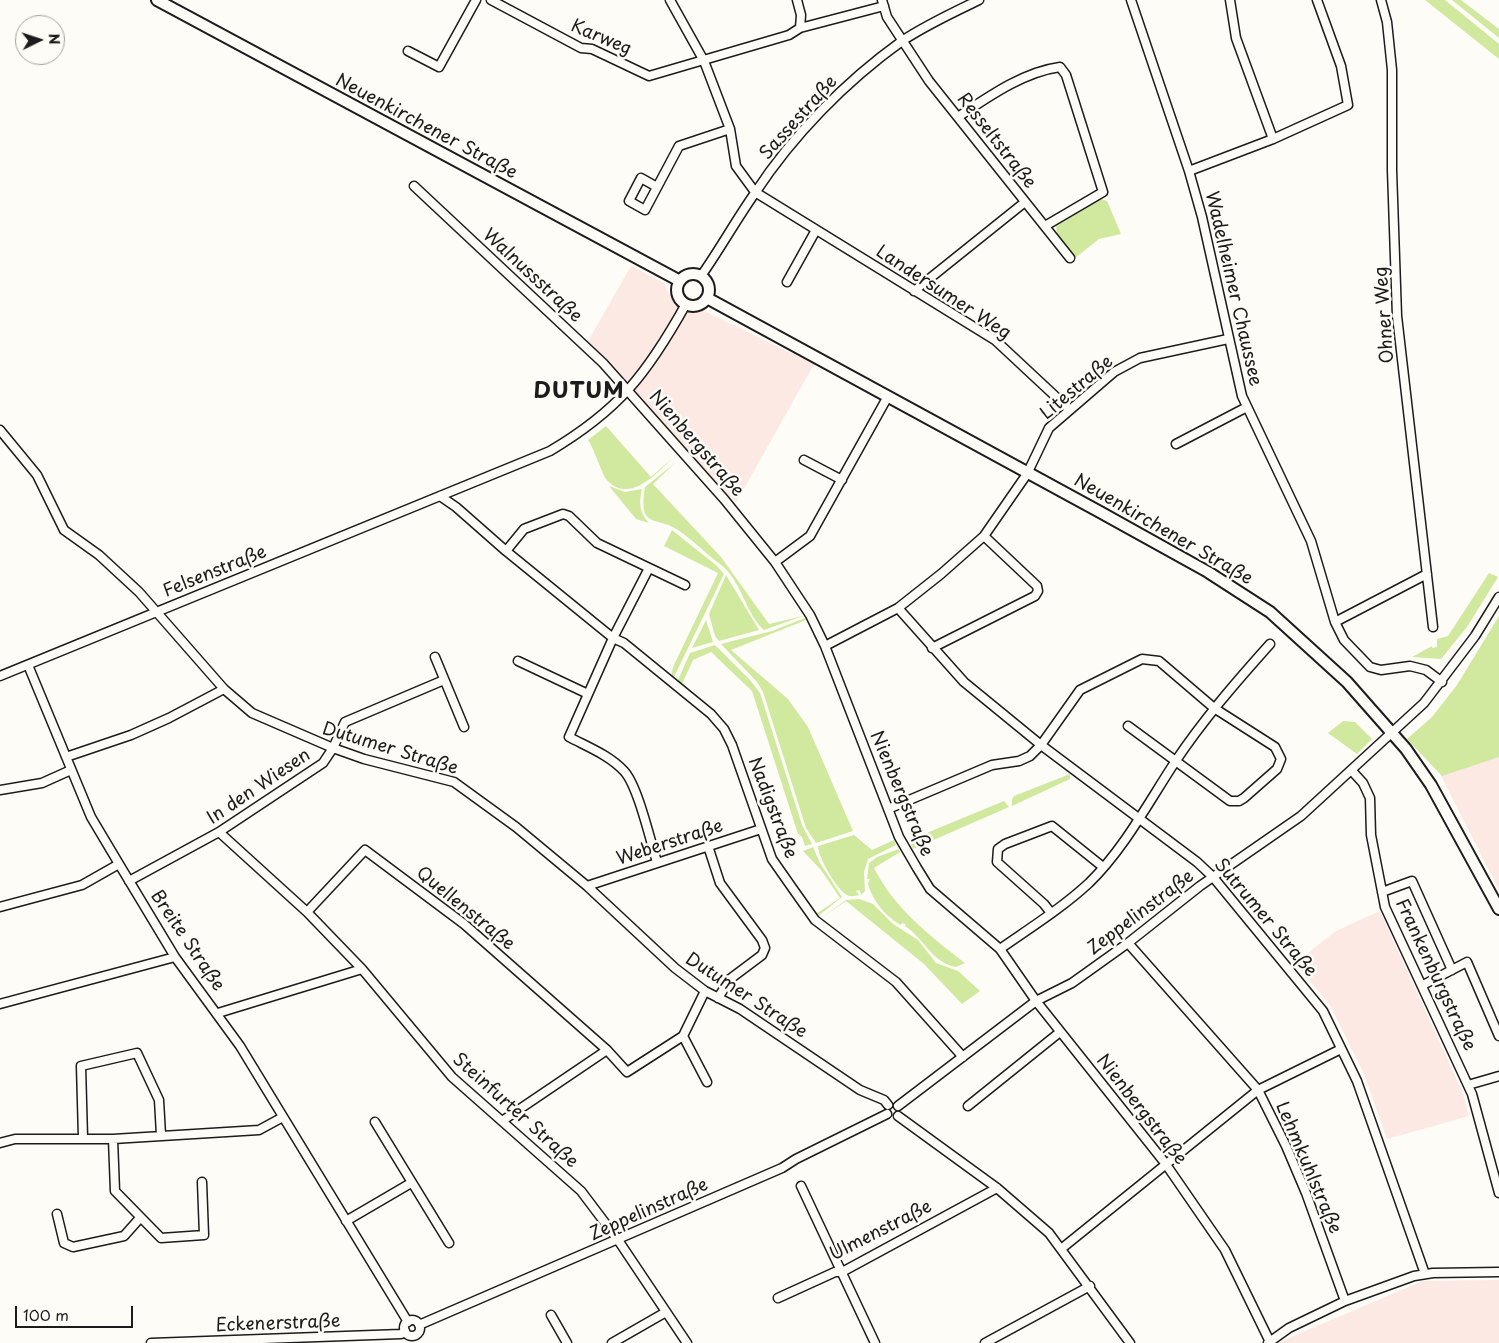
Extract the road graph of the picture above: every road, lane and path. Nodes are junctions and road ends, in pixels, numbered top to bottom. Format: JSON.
{"nodes":[{"id":1,"x":157,"y":0,"type":"edge"},
{"id":2,"x":476,"y":0,"type":"edge"},
{"id":3,"x":491,"y":0,"type":"edge"},
{"id":4,"x":670,"y":0,"type":"edge"},
{"id":5,"x":797,"y":0,"type":"edge"},
{"id":6,"x":978,"y":0,"type":"edge"},
{"id":7,"x":1131,"y":0,"type":"edge"},
{"id":8,"x":1230,"y":0,"type":"edge"},
{"id":9,"x":1318,"y":0,"type":"edge"},
{"id":10,"x":1381,"y":0,"type":"edge"},
{"id":11,"x":883,"y":3,"type":"edge"},
{"id":12,"x":800,"y":28,"type":"junction"},
{"id":13,"x":902,"y":42,"type":"junction"},
{"id":14,"x":408,"y":51,"type":"dead end"},
{"id":15,"x":704,"y":61,"type":"junction"},
{"id":16,"x":958,"y":117,"type":"junction"},
{"id":17,"x":730,"y":129,"type":"junction"},
{"id":18,"x":1273,"y":139,"type":"junction"},
{"id":19,"x":1189,"y":171,"type":"junction"},
{"id":20,"x":414,"y":186,"type":"dead end"},
{"id":21,"x":658,"y":187,"type":"dead end"},
{"id":22,"x":755,"y":192,"type":"junction"},
{"id":23,"x":1024,"y":202,"type":"junction"},
{"id":24,"x":1045,"y":226,"type":"junction"},
{"id":25,"x":816,"y":230,"type":"junction"},
{"id":26,"x":1070,"y":258,"type":"dead end"},
{"id":27,"x":701,"y":276,"type":"junction"},
{"id":28,"x":680,"y":281,"type":"junction"},
{"id":29,"x":787,"y":282,"type":"dead end"},
{"id":30,"x":914,"y":291,"type":"junction"},
{"id":31,"x":707,"y":298,"type":"junction"},
{"id":32,"x":686,"y":304,"type":"junction"},
{"id":33,"x":1228,"y":339,"type":"junction"},
{"id":34,"x":629,"y":390,"type":"junction"},
{"id":35,"x":887,"y":398,"type":"junction"},
{"id":36,"x":1247,"y":407,"type":"junction"},
{"id":37,"x":1069,"y":410,"type":"junction"},
{"id":38,"x":0,"y":430,"type":"edge"},
{"id":39,"x":1176,"y":444,"type":"dead end"},
{"id":40,"x":804,"y":460,"type":"dead end"},
{"id":41,"x":1027,"y":474,"type":"junction"},
{"id":42,"x":842,"y":480,"type":"junction"},
{"id":43,"x":440,"y":496,"type":"junction"},
{"id":44,"x":984,"y":536,"type":"junction"},
{"id":45,"x":506,"y":551,"type":"junction"},
{"id":46,"x":776,"y":562,"type":"junction"},
{"id":47,"x":649,"y":568,"type":"junction"},
{"id":48,"x":1427,"y":574,"type":"junction"},
{"id":49,"x":686,"y":585,"type":"dead end"},
{"id":50,"x":1499,"y":597,"type":"edge"},
{"id":51,"x":898,"y":608,"type":"junction"},
{"id":52,"x":156,"y":613,"type":"junction"},
{"id":53,"x":1335,"y":622,"type":"junction"},
{"id":54,"x":1433,"y":627,"type":"dead end"},
{"id":55,"x":613,"y":638,"type":"junction"},
{"id":56,"x":1270,"y":644,"type":"dead end"},
{"id":57,"x":826,"y":646,"type":"junction"},
{"id":58,"x":932,"y":648,"type":"junction"},
{"id":59,"x":434,"y":657,"type":"dead end"},
{"id":60,"x":518,"y":661,"type":"dead end"},
{"id":61,"x":28,"y":665,"type":"junction"},
{"id":62,"x":0,"y":676,"type":"edge"},
{"id":63,"x":444,"y":680,"type":"junction"},
{"id":64,"x":1442,"y":682,"type":"junction"},
{"id":65,"x":224,"y":689,"type":"junction"},
{"id":66,"x":588,"y":694,"type":"junction"},
{"id":67,"x":1214,"y":708,"type":"junction"},
{"id":68,"x":1128,"y":726,"type":"dead end"},
{"id":69,"x":464,"y":727,"type":"dead end"},
{"id":70,"x":1393,"y":733,"type":"junction"},
{"id":71,"x":1041,"y":745,"type":"junction"},
{"id":72,"x":333,"y":748,"type":"junction"},
{"id":73,"x":66,"y":757,"type":"junction"},
{"id":74,"x":1175,"y":762,"type":"junction"},
{"id":75,"x":71,"y":770,"type":"junction"},
{"id":76,"x":1352,"y":771,"type":"junction"},
{"id":77,"x":0,"y":790,"type":"edge"},
{"id":78,"x":888,"y":809,"type":"junction"},
{"id":79,"x":1140,"y":818,"type":"junction"},
{"id":80,"x":761,"y":829,"type":"junction"},
{"id":81,"x":219,"y":832,"type":"junction"},
{"id":82,"x":708,"y":846,"type":"junction"},
{"id":83,"x":657,"y":862,"type":"junction"},
{"id":84,"x":119,"y":864,"type":"junction"},
{"id":85,"x":1103,"y":867,"type":"junction"},
{"id":86,"x":1213,"y":877,"type":"junction"},
{"id":87,"x":129,"y":881,"type":"junction"},
{"id":88,"x":587,"y":886,"type":"junction"},
{"id":89,"x":1382,"y":892,"type":"junction"},
{"id":90,"x":0,"y":907,"type":"edge"},
{"id":91,"x":1499,"y":909,"type":"edge"},
{"id":92,"x":307,"y":912,"type":"junction"},
{"id":93,"x":1051,"y":913,"type":"junction"},
{"id":94,"x":1128,"y":943,"type":"junction"},
{"id":95,"x":1000,"y":949,"type":"junction"},
{"id":96,"x":175,"y":957,"type":"junction"},
{"id":97,"x":362,"y":968,"type":"junction"},
{"id":98,"x":1452,"y":970,"type":"junction"},
{"id":99,"x":1423,"y":985,"type":"junction"},
{"id":100,"x":705,"y":991,"type":"junction"},
{"id":101,"x":718,"y":998,"type":"junction"},
{"id":102,"x":1036,"y":1001,"type":"junction"},
{"id":103,"x":0,"y":1004,"type":"edge"},
{"id":104,"x":218,"y":1014,"type":"junction"},
{"id":105,"x":1060,"y":1032,"type":"junction"},
{"id":106,"x":683,"y":1036,"type":"junction"},
{"id":107,"x":1499,"y":1036,"type":"edge"},
{"id":108,"x":1341,"y":1049,"type":"junction"},
{"id":109,"x":607,"y":1050,"type":"junction"},
{"id":110,"x":963,"y":1057,"type":"junction"},
{"id":111,"x":1499,"y":1076,"type":"edge"},
{"id":112,"x":707,"y":1082,"type":"dead end"},
{"id":113,"x":1468,"y":1085,"type":"junction"},
{"id":114,"x":1258,"y":1090,"type":"junction"},
{"id":115,"x":888,"y":1105,"type":"junction"},
{"id":116,"x":898,"y":1106,"type":"junction"},
{"id":117,"x":968,"y":1106,"type":"dead end"},
{"id":118,"x":887,"y":1114,"type":"junction"},
{"id":119,"x":898,"y":1116,"type":"junction"},
{"id":120,"x":283,"y":1117,"type":"junction"},
{"id":121,"x":502,"y":1121,"type":"junction"},
{"id":122,"x":375,"y":1122,"type":"dead end"},
{"id":123,"x":161,"y":1136,"type":"junction"},
{"id":124,"x":83,"y":1138,"type":"junction"},
{"id":125,"x":113,"y":1139,"type":"junction"},
{"id":126,"x":0,"y":1142,"type":"edge"},
{"id":127,"x":1165,"y":1163,"type":"junction"},
{"id":128,"x":202,"y":1182,"type":"dead end"},
{"id":129,"x":411,"y":1183,"type":"junction"},
{"id":130,"x":801,"y":1186,"type":"dead end"},
{"id":131,"x":997,"y":1188,"type":"junction"},
{"id":132,"x":1499,"y":1193,"type":"edge"},
{"id":133,"x":57,"y":1214,"type":"dead end"},
{"id":134,"x":140,"y":1218,"type":"junction"},
{"id":135,"x":346,"y":1221,"type":"junction"},
{"id":136,"x":618,"y":1240,"type":"junction"},
{"id":137,"x":449,"y":1243,"type":"dead end"},
{"id":138,"x":1061,"y":1249,"type":"junction"},
{"id":139,"x":842,"y":1272,"type":"junction"},
{"id":140,"x":1499,"y":1272,"type":"edge"},
{"id":141,"x":1425,"y":1274,"type":"junction"},
{"id":142,"x":1090,"y":1286,"type":"junction"},
{"id":143,"x":778,"y":1298,"type":"dead end"},
{"id":144,"x":1345,"y":1301,"type":"junction"},
{"id":145,"x":666,"y":1312,"type":"junction"},
{"id":146,"x":551,"y":1316,"type":"dead end"},
{"id":147,"x":408,"y":1322,"type":"junction"},
{"id":148,"x":419,"y":1325,"type":"junction"},
{"id":149,"x":405,"y":1331,"type":"junction"},
{"id":150,"x":416,"y":1335,"type":"junction"},
{"id":151,"x":1000,"y":1335,"type":"junction"},
{"id":152,"x":251,"y":1341,"type":"edge"},
{"id":153,"x":1269,"y":1342,"type":"edge"},
{"id":154,"x":151,"y":1343,"type":"edge"},
{"id":155,"x":420,"y":1343,"type":"edge"},
{"id":156,"x":567,"y":1343,"type":"edge"},
{"id":157,"x":612,"y":1343,"type":"edge"},
{"id":158,"x":687,"y":1343,"type":"edge"},
{"id":159,"x":875,"y":1343,"type":"edge"},
{"id":160,"x":985,"y":1343,"type":"edge"},
{"id":161,"x":1005,"y":1343,"type":"edge"},
{"id":162,"x":1130,"y":1343,"type":"edge"}],
"edges":[{"from":1,"to":28,"type":"street","name":"Neuenkirchener Straße"},
{"from":2,"to":14,"type":"street"},
{"from":3,"to":15,"type":"street","name":"Karweg"},
{"from":4,"to":15,"type":"street","name":"Landersumer Weg"},
{"from":5,"to":12,"type":"street"},
{"from":6,"to":13,"type":"street","name":"Sassestraße"},
{"from":7,"to":19,"type":"street","name":"Wadelheimer Chaussee"},
{"from":8,"to":18,"type":"street"},
{"from":9,"to":18,"type":"street"},
{"from":10,"to":48,"type":"street","name":"Ohner Weg"},
{"from":11,"to":12,"type":"street","name":"Karweg"},
{"from":11,"to":13,"type":"street","name":"Resseltstraße"},
{"from":12,"to":15,"type":"street","name":"Karweg"},
{"from":13,"to":16,"type":"street","name":"Resseltstraße"},
{"from":13,"to":22,"type":"street","name":"Sassestraße"},
{"from":15,"to":17,"type":"street","name":"Landersumer Weg"},
{"from":16,"to":23,"type":"street","name":"Resseltstraße"},
{"from":16,"to":24,"type":"street"},
{"from":17,"to":21,"type":"street"},
{"from":17,"to":22,"type":"street","name":"Landersumer Weg"},
{"from":18,"to":19,"type":"street"},
{"from":19,"to":33,"type":"street","name":"Wadelheimer Chaussee"},
{"from":20,"to":34,"type":"street","name":"Walnussstraße"},
{"from":22,"to":25,"type":"street","name":"Landersumer Weg"},
{"from":22,"to":27,"type":"street","name":"Sassestraße"},
{"from":23,"to":24,"type":"street","name":"Resseltstraße"},
{"from":23,"to":30,"type":"street"},
{"from":24,"to":26,"type":"street","name":"Resseltstraße"},
{"from":25,"to":29,"type":"street"},
{"from":25,"to":30,"type":"street","name":"Landersumer Weg"},
{"from":27,"to":28,"type":"street"},
{"from":27,"to":31,"type":"street"},
{"from":28,"to":32,"type":"street"},
{"from":30,"to":37,"type":"street","name":"Landersumer Weg"},
{"from":31,"to":32,"type":"street"},
{"from":31,"to":35,"type":"street","name":"Neuenkirchener Straße"},
{"from":32,"to":34,"type":"street","name":"Felsenstraße"},
{"from":33,"to":36,"type":"street","name":"Wadelheimer Chaussee"},
{"from":33,"to":37,"type":"street","name":"Litestraße"},
{"from":34,"to":43,"type":"street","name":"Felsenstraße"},
{"from":34,"to":46,"type":"street","name":"Nienbergstraße"},
{"from":35,"to":41,"type":"street","name":"Neuenkirchener Straße"},
{"from":35,"to":42,"type":"street"},
{"from":36,"to":39,"type":"street"},
{"from":36,"to":53,"type":"street","name":"Wadelheimer Chaussee"},
{"from":37,"to":41,"type":"street","name":"Litestraße"},
{"from":38,"to":52,"type":"street","name":"Dutumer Straße"},
{"from":40,"to":42,"type":"street"},
{"from":41,"to":44,"type":"street","name":"Litestraße"},
{"from":41,"to":70,"type":"street","name":"Neuenkirchener Straße"},
{"from":42,"to":46,"type":"street"},
{"from":43,"to":45,"type":"street","name":"Nadigstraße"},
{"from":43,"to":52,"type":"street","name":"Felsenstraße"},
{"from":44,"to":51,"type":"street","name":"Litestraße"},
{"from":44,"to":58,"type":"street"},
{"from":45,"to":47,"type":"street"},
{"from":45,"to":55,"type":"street","name":"Nadigstraße"},
{"from":46,"to":57,"type":"street","name":"Nienbergstraße"},
{"from":47,"to":49,"type":"street"},
{"from":47,"to":55,"type":"street"},
{"from":48,"to":53,"type":"street"},
{"from":48,"to":54,"type":"street","name":"Ohner Weg"},
{"from":50,"to":64,"type":"street","name":"Zeppelinstraße"},
{"from":51,"to":57,"type":"street","name":"Litestraße"},
{"from":51,"to":58,"type":"street","name":"Sutrumer Straße"},
{"from":52,"to":61,"type":"street","name":"Felsenstraße"},
{"from":52,"to":65,"type":"street","name":"Dutumer Straße"},
{"from":53,"to":64,"type":"street","name":"Wadelheimer Chaussee"},
{"from":55,"to":66,"type":"street"},
{"from":55,"to":80,"type":"street","name":"Nadigstraße"},
{"from":56,"to":67,"type":"street"},
{"from":57,"to":78,"type":"street","name":"Nienbergstraße"},
{"from":58,"to":71,"type":"street","name":"Sutrumer Straße"},
{"from":59,"to":63,"type":"street"},
{"from":60,"to":66,"type":"street"},
{"from":61,"to":62,"type":"street","name":"Felsenstraße"},
{"from":61,"to":73,"type":"street","name":"Breite Straße"},
{"from":63,"to":69,"type":"street"},
{"from":63,"to":72,"type":"street","name":"In den Wiesen"},
{"from":64,"to":70,"type":"street","name":"Zeppelinstraße"},
{"from":65,"to":72,"type":"street","name":"Dutumer Straße"},
{"from":65,"to":73,"type":"street"},
{"from":66,"to":83,"type":"street"},
{"from":67,"to":71,"type":"street"},
{"from":67,"to":74,"type":"street"},
{"from":67,"to":74,"type":"street"},
{"from":68,"to":74,"type":"street"},
{"from":70,"to":76,"type":"street","name":"Zeppelinstraße"},
{"from":70,"to":91,"type":"street","name":"Neuenkirchener Straße"},
{"from":71,"to":78,"type":"street"},
{"from":71,"to":79,"type":"street","name":"Sutrumer Straße"},
{"from":72,"to":81,"type":"street","name":"In den Wiesen"},
{"from":72,"to":88,"type":"street","name":"Dutumer Straße"},
{"from":73,"to":75,"type":"street","name":"Breite Straße"},
{"from":74,"to":79,"type":"street"},
{"from":75,"to":77,"type":"street"},
{"from":75,"to":84,"type":"street","name":"Breite Straße"},
{"from":76,"to":86,"type":"street","name":"Zeppelinstraße"},
{"from":76,"to":89,"type":"street","name":"Frankenburgstraße"},
{"from":78,"to":95,"type":"street","name":"Nienbergstraße"},
{"from":79,"to":85,"type":"street"},
{"from":79,"to":86,"type":"street","name":"Sutrumer Straße"},
{"from":80,"to":82,"type":"street","name":"Weberstraße"},
{"from":80,"to":110,"type":"street","name":"Nadigstraße"},
{"from":81,"to":87,"type":"street","name":"In den Wiesen"},
{"from":81,"to":92,"type":"street","name":"Steinfurter Straße"},
{"from":82,"to":83,"type":"street","name":"Weberstraße"},
{"from":82,"to":101,"type":"street"},
{"from":83,"to":88,"type":"street","name":"Weberstraße"},
{"from":84,"to":87,"type":"street","name":"Breite Straße"},
{"from":84,"to":90,"type":"street"},
{"from":85,"to":93,"type":"street"},
{"from":85,"to":93,"type":"street"},
{"from":86,"to":94,"type":"street","name":"Zeppelinstraße"},
{"from":86,"to":108,"type":"street","name":"Sutrumer Straße"},
{"from":87,"to":96,"type":"street","name":"Breite Straße"},
{"from":88,"to":100,"type":"street","name":"Dutumer Straße"},
{"from":89,"to":98,"type":"street"},
{"from":89,"to":99,"type":"street","name":"Frankenburgstraße"},
{"from":92,"to":97,"type":"street","name":"Steinfurter Straße"},
{"from":92,"to":109,"type":"street","name":"Quellenstraße"},
{"from":93,"to":95,"type":"street"},
{"from":94,"to":102,"type":"street","name":"Zeppelinstraße"},
{"from":94,"to":114,"type":"street","name":"Lehmkuhlstraße"},
{"from":95,"to":102,"type":"street","name":"Nienbergstraße"},
{"from":96,"to":103,"type":"street"},
{"from":96,"to":104,"type":"street","name":"Breite Straße"},
{"from":97,"to":104,"type":"street"},
{"from":97,"to":121,"type":"street","name":"Steinfurter Straße"},
{"from":98,"to":99,"type":"street"},
{"from":98,"to":107,"type":"street"},
{"from":99,"to":113,"type":"street","name":"Frankenburgstraße"},
{"from":100,"to":101,"type":"street","name":"Dutumer Straße"},
{"from":100,"to":106,"type":"street"},
{"from":101,"to":115,"type":"street","name":"Dutumer Straße"},
{"from":102,"to":105,"type":"street","name":"Nienbergstraße"},
{"from":102,"to":110,"type":"street","name":"Zeppelinstraße"},
{"from":104,"to":120,"type":"street","name":"Breite Straße"},
{"from":105,"to":117,"type":"street"},
{"from":105,"to":127,"type":"street","name":"Nienbergstraße"},
{"from":106,"to":109,"type":"street"},
{"from":106,"to":112,"type":"street"},
{"from":108,"to":114,"type":"street"},
{"from":108,"to":141,"type":"street","name":"Sutrumer Straße"},
{"from":109,"to":121,"type":"street"},
{"from":110,"to":116,"type":"street","name":"Zeppelinstraße"},
{"from":111,"to":113,"type":"street"},
{"from":113,"to":132,"type":"street","name":"Frankenburgstraße"},
{"from":114,"to":127,"type":"street"},
{"from":114,"to":144,"type":"street","name":"Lehmkuhlstraße"},
{"from":115,"to":116,"type":"street"},
{"from":115,"to":118,"type":"street"},
{"from":116,"to":119,"type":"street"},
{"from":118,"to":119,"type":"street"},
{"from":118,"to":136,"type":"street","name":"Zeppelinstraße"},
{"from":119,"to":131,"type":"street"},
{"from":120,"to":123,"type":"street"},
{"from":120,"to":135,"type":"street","name":"Breite Straße"},
{"from":121,"to":136,"type":"street","name":"Steinfurter Straße"},
{"from":122,"to":129,"type":"street"},
{"from":123,"to":124,"type":"street"},
{"from":123,"to":125,"type":"street"},
{"from":124,"to":125,"type":"street"},
{"from":124,"to":126,"type":"street"},
{"from":125,"to":134,"type":"street"},
{"from":127,"to":138,"type":"street"},
{"from":127,"to":153,"type":"street","name":"Nienbergstraße"},
{"from":128,"to":134,"type":"street"},
{"from":129,"to":135,"type":"street"},
{"from":129,"to":137,"type":"street"},
{"from":130,"to":139,"type":"street"},
{"from":131,"to":138,"type":"street"},
{"from":131,"to":139,"type":"street","name":"Ulmenstraße"},
{"from":133,"to":134,"type":"street"},
{"from":135,"to":147,"type":"street","name":"Breite Straße"},
{"from":136,"to":145,"type":"street","name":"Steinfurter Straße"},
{"from":136,"to":148,"type":"street","name":"Zeppelinstraße"},
{"from":138,"to":142,"type":"street"},
{"from":139,"to":143,"type":"street","name":"Ulmenstraße"},
{"from":139,"to":159,"type":"street"},
{"from":140,"to":141,"type":"street"},
{"from":141,"to":144,"type":"street"},
{"from":142,"to":151,"type":"street"},
{"from":142,"to":162,"type":"street"},
{"from":144,"to":153,"type":"street"},
{"from":145,"to":157,"type":"street"},
{"from":145,"to":158,"type":"street","name":"Steinfurter Straße"},
{"from":146,"to":156,"type":"street"},
{"from":147,"to":148,"type":"street"},
{"from":147,"to":149,"type":"street"},
{"from":148,"to":150,"type":"street"},
{"from":149,"to":150,"type":"street"},
{"from":149,"to":152,"type":"street","name":"Eckenerstraße"},
{"from":150,"to":155,"type":"street"},
{"from":151,"to":160,"type":"street"},
{"from":151,"to":161,"type":"street"},
{"from":152,"to":154,"type":"street","name":"Eckenerstraße"}]}
